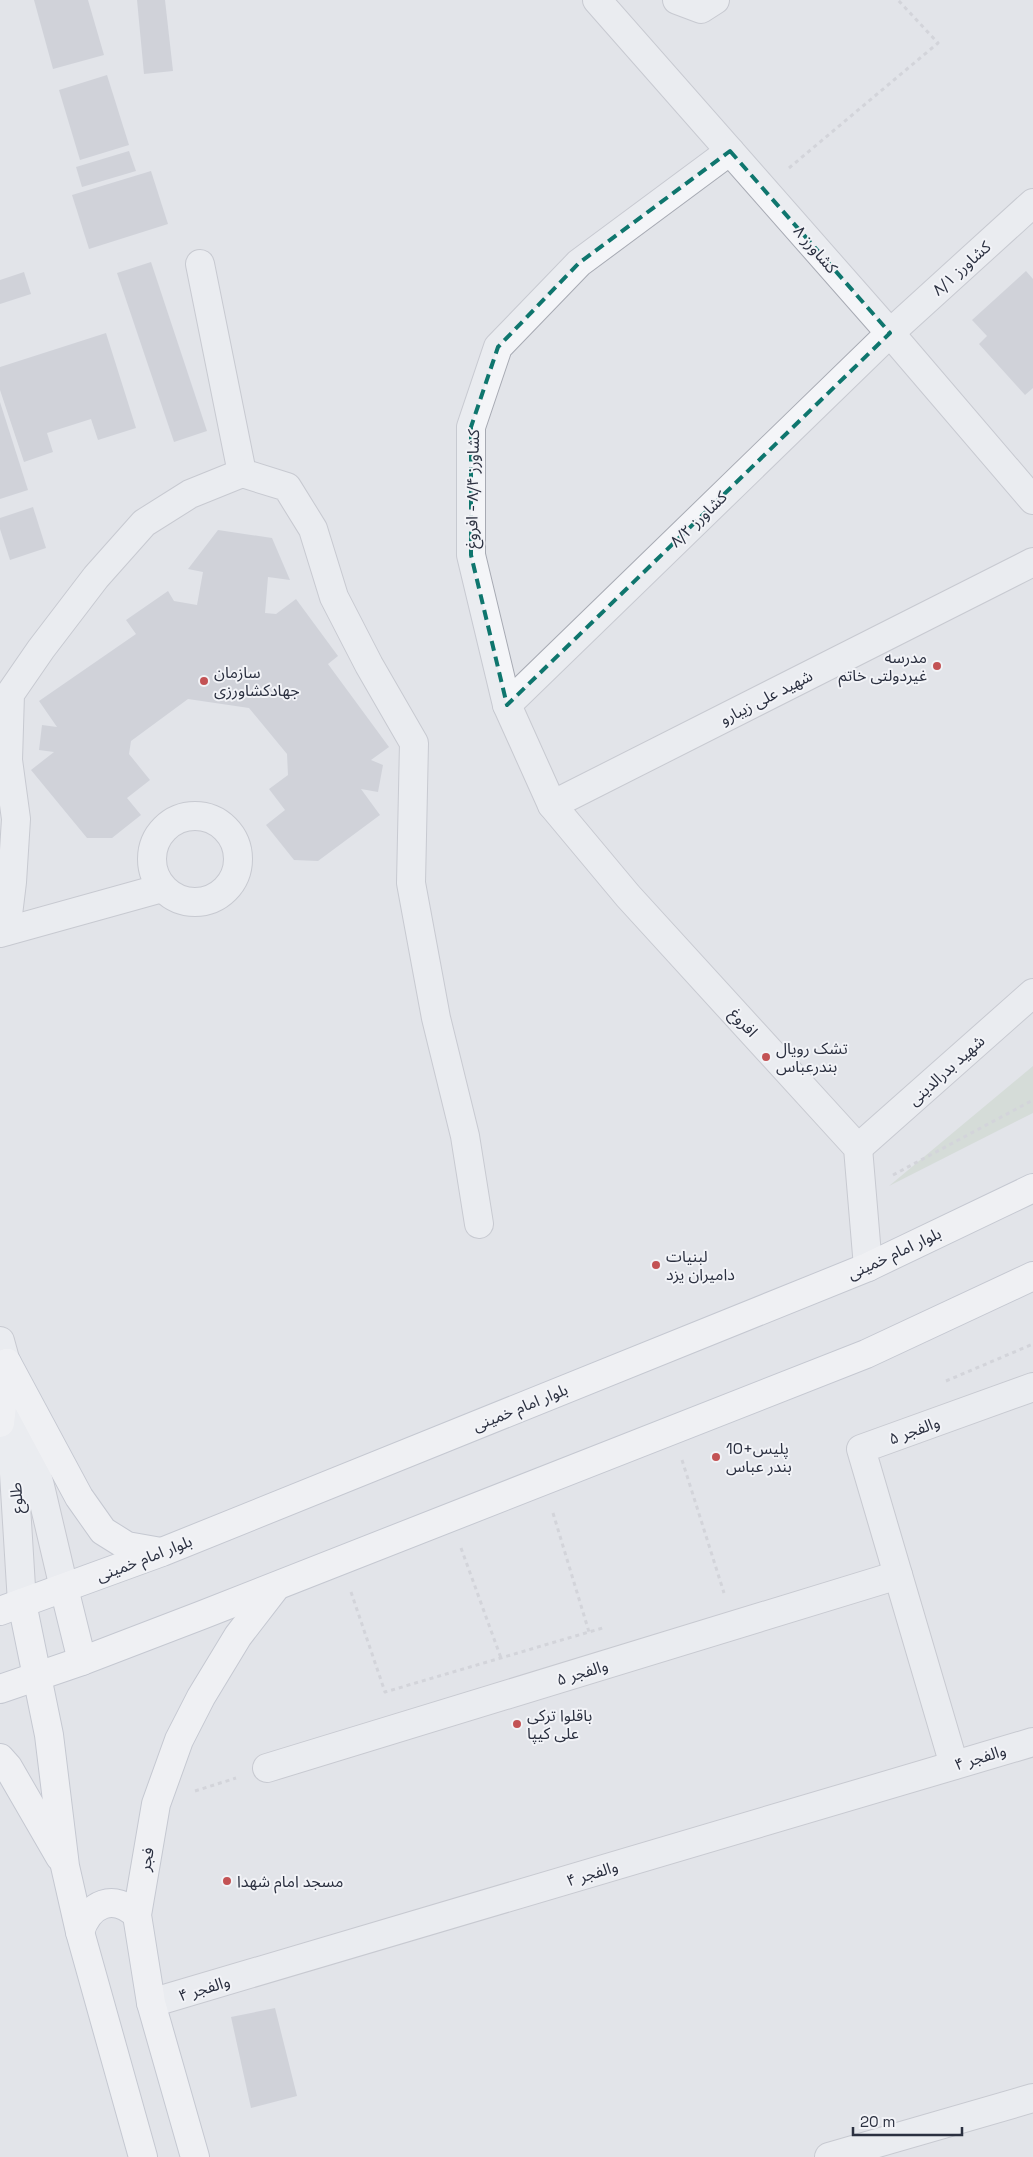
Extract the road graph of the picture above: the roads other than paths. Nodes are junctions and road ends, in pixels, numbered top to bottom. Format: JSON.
{"nodes":[{"id":1,"x":597,"y":0,"type":"edge"},
{"id":2,"x":678,"y":0,"type":"edge"},
{"id":3,"x":715,"y":0,"type":"edge"},
{"id":4,"x":730,"y":151,"type":"junction"},
{"id":5,"x":1033,"y":202,"type":"edge"},
{"id":6,"x":200,"y":264,"type":"dead end"},
{"id":7,"x":890,"y":333,"type":"junction"},
{"id":8,"x":242,"y":472,"type":"junction"},
{"id":9,"x":1033,"y":500,"type":"edge"},
{"id":10,"x":1033,"y":562,"type":"edge"},
{"id":11,"x":507,"y":705,"type":"junction"},
{"id":12,"x":552,"y":805,"type":"junction"},
{"id":13,"x":162,"y":888,"type":"dead end"},
{"id":14,"x":3,"y":932,"type":"edge"},
{"id":15,"x":1033,"y":993,"type":"edge"},
{"id":16,"x":858,"y":1148,"type":"junction"},
{"id":17,"x":1033,"y":1188,"type":"edge"},
{"id":18,"x":479,"y":1224,"type":"dead end"},
{"id":19,"x":868,"y":1267,"type":"junction"},
{"id":20,"x":1033,"y":1276,"type":"edge"},
{"id":21,"x":4,"y":1352,"type":"edge"},
{"id":22,"x":1033,"y":1387,"type":"edge"},
{"id":23,"x":0,"y":1423,"type":"edge"},
{"id":24,"x":162,"y":1552,"type":"junction"},
{"id":25,"x":898,"y":1575,"type":"junction"},
{"id":26,"x":276,"y":1586,"type":"junction"},
{"id":27,"x":64,"y":1588,"type":"junction"},
{"id":28,"x":11,"y":1607,"type":"edge"},
{"id":29,"x":82,"y":1661,"type":"junction"},
{"id":30,"x":36,"y":1676,"type":"junction"},
{"id":31,"x":0,"y":1689,"type":"edge"},
{"id":32,"x":1033,"y":1742,"type":"edge"},
{"id":33,"x":0,"y":1758,"type":"edge"},
{"id":34,"x":954,"y":1766,"type":"junction"},
{"id":35,"x":267,"y":1768,"type":"road end"},
{"id":36,"x":65,"y":1866,"type":"junction"},
{"id":37,"x":137,"y":1915,"type":"junction"},
{"id":38,"x":80,"y":1932,"type":"junction"},
{"id":39,"x":151,"y":2003,"type":"junction"},
{"id":40,"x":1033,"y":2098,"type":"edge"},
{"id":41,"x":143,"y":2157,"type":"edge"},
{"id":42,"x":195,"y":2157,"type":"edge"},
{"id":43,"x":829,"y":2157,"type":"edge"}],
"edges":[{"from":1,"to":4,"type":"street","name":"کشاورز ۸"},
{"from":2,"to":3,"type":"street"},
{"from":4,"to":7,"type":"street","name":"کشاورز ۸"},
{"from":4,"to":11,"type":"street","name":"کشاورز ۸/۴ - افروغ"},
{"from":5,"to":7,"type":"street","name":"کشاورز ۸/۱"},
{"from":6,"to":8,"type":"street"},
{"from":7,"to":9,"type":"street","name":"کشاورز ۸"},
{"from":7,"to":11,"type":"street","name":"کشاورز ۸/۲"},
{"from":8,"to":14,"type":"street"},
{"from":8,"to":18,"type":"street"},
{"from":10,"to":12,"type":"street","name":"شهید علی زیبارو"},
{"from":11,"to":12,"type":"street","name":"کشاورز ۸/۴ - افروغ"},
{"from":12,"to":16,"type":"street","name":"افروغ"},
{"from":13,"to":14,"type":"street"},
{"from":15,"to":16,"type":"street","name":"شهید بدرالدینی"},
{"from":16,"to":19,"type":"street"},
{"from":17,"to":19,"type":"main road","name":"بلوار امام خمینی"},
{"from":19,"to":24,"type":"main road","name":"بلوار امام خمینی"},
{"from":20,"to":26,"type":"main road"},
{"from":21,"to":23,"type":"main road"},
{"from":21,"to":24,"type":"main road"},
{"from":21,"to":27,"type":"street","name":"طلوع"},
{"from":21,"to":28,"type":"street","name":"طلوع"},
{"from":22,"to":25,"type":"street","name":"والفجر ۵"},
{"from":24,"to":27,"type":"main road","name":"بلوار امام خمینی"},
{"from":25,"to":34,"type":"street","name":"والفجر ۵"},
{"from":25,"to":35,"type":"street","name":"والفجر ۵"},
{"from":26,"to":29,"type":"main road"},
{"from":26,"to":37,"type":"main road","name":"فجر"},
{"from":27,"to":28,"type":"main road","name":"بلوار امام خمینی"},
{"from":27,"to":29,"type":"main road"},
{"from":28,"to":30,"type":"main road"},
{"from":29,"to":30,"type":"main road"},
{"from":30,"to":31,"type":"main road"},
{"from":30,"to":36,"type":"main road"},
{"from":32,"to":34,"type":"street","name":"والفجر ۴"},
{"from":33,"to":36,"type":"main road"},
{"from":34,"to":39,"type":"street","name":"والفجر ۴"},
{"from":36,"to":38,"type":"main road"},
{"from":37,"to":38,"type":"main road"},
{"from":37,"to":39,"type":"main road","name":"فجر"},
{"from":38,"to":41,"type":"main road"},
{"from":39,"to":42,"type":"main road","name":"فجر"},
{"from":40,"to":43,"type":"street"}]}
